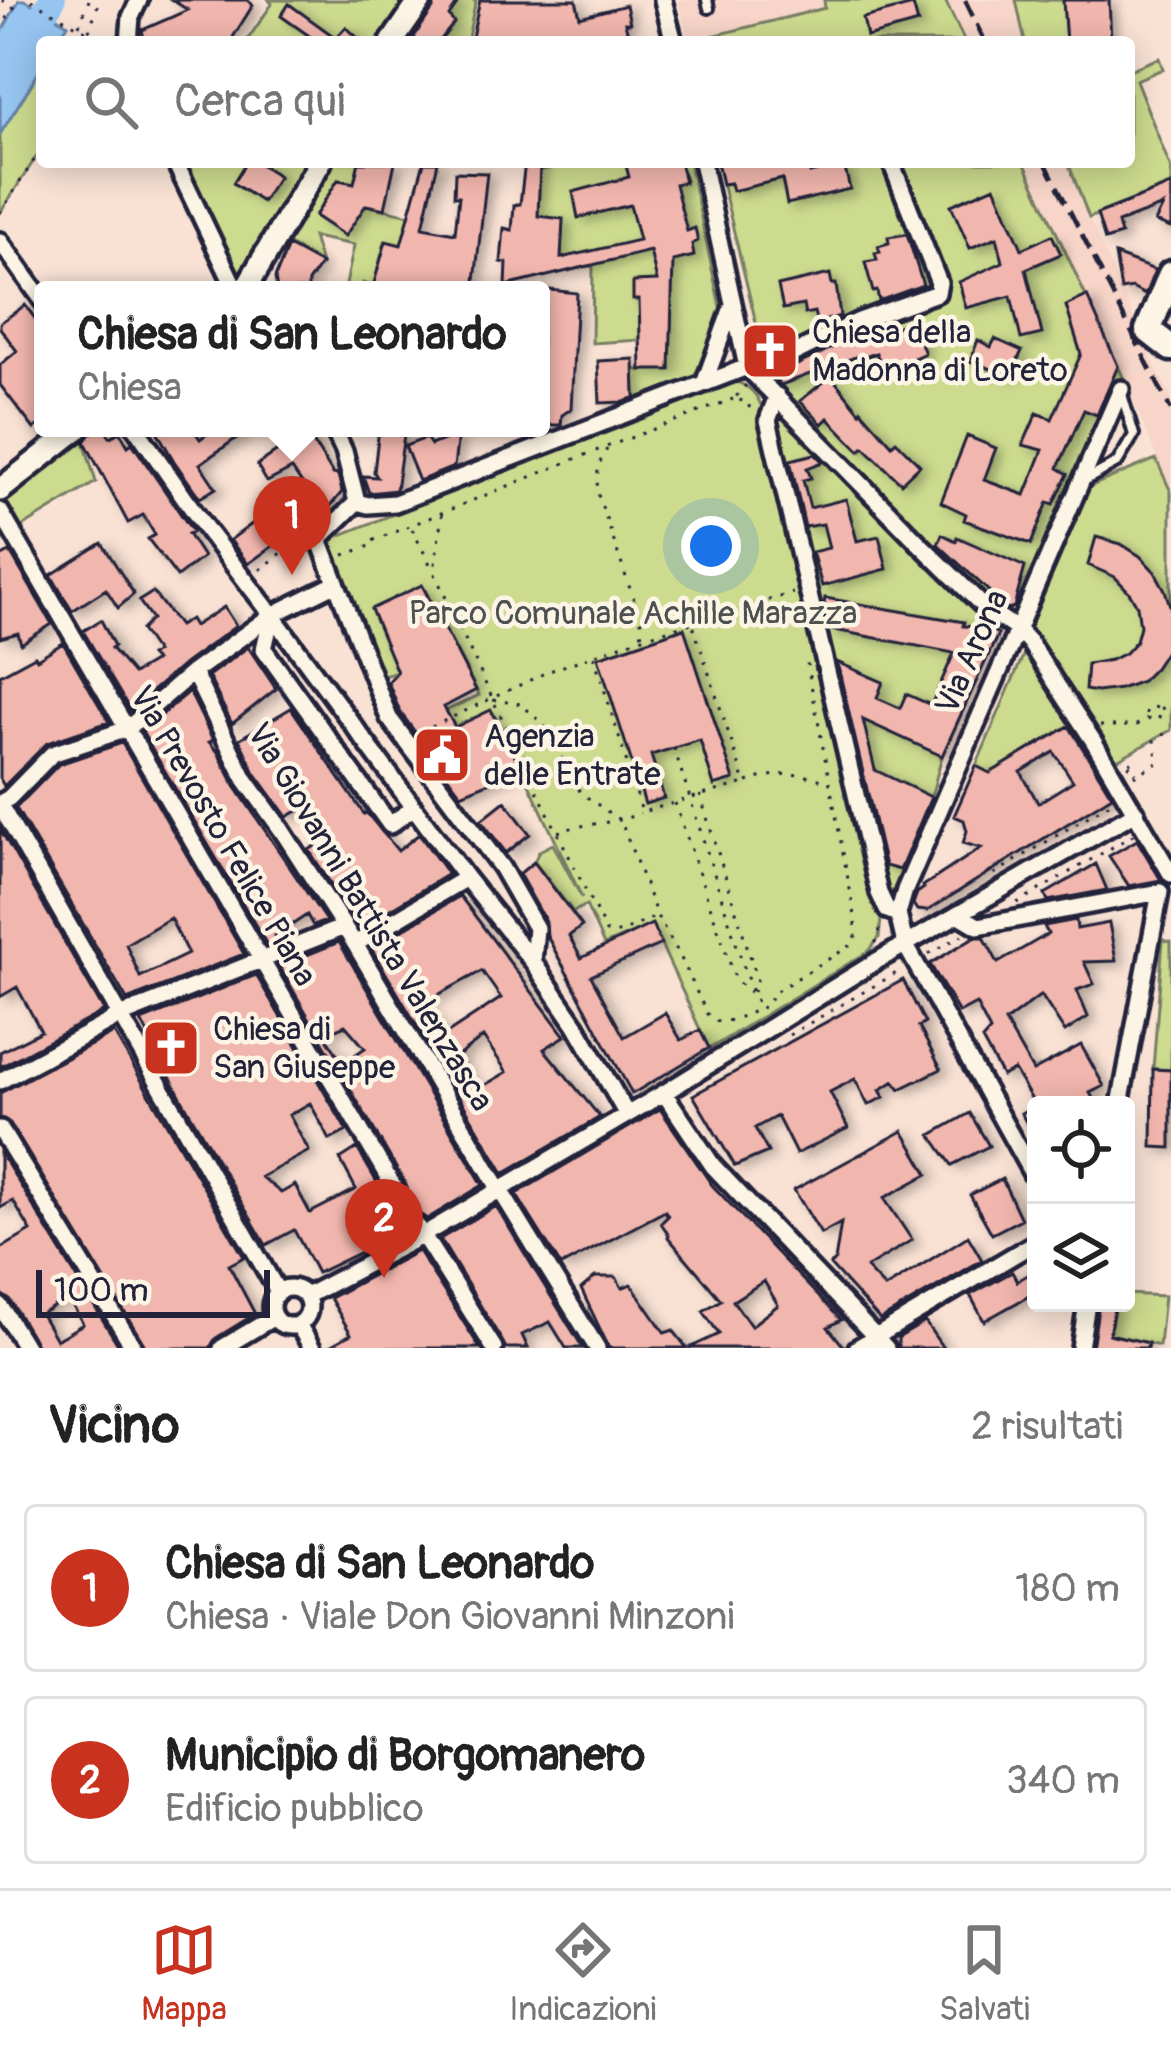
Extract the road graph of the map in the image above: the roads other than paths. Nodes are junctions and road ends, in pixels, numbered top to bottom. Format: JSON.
{"nodes":[{"id":1,"x":139,"y":0,"type":"edge"},
{"id":2,"x":421,"y":0,"type":"edge"},
{"id":3,"x":663,"y":0,"type":"edge"},
{"id":4,"x":130,"y":36,"type":"edge"},
{"id":5,"x":396,"y":36,"type":"edge"},
{"id":6,"x":672,"y":36,"type":"edge"},
{"id":7,"x":178,"y":168,"type":"edge"},
{"id":8,"x":316,"y":168,"type":"edge"},
{"id":9,"x":704,"y":168,"type":"edge"},
{"id":10,"x":893,"y":168,"type":"edge"},
{"id":11,"x":0,"y":241,"type":"edge"},
{"id":12,"x":1171,"y":274,"type":"edge"},
{"id":13,"x":232,"y":281,"type":"edge"},
{"id":14,"x":250,"y":281,"type":"edge"},
{"id":15,"x":34,"y":288,"type":"edge"},
{"id":16,"x":733,"y":304,"type":"junction"},
{"id":17,"x":1171,"y":348,"type":"edge"},
{"id":18,"x":755,"y":374,"type":"junction"},
{"id":19,"x":705,"y":381,"type":"junction"},
{"id":20,"x":1121,"y":389,"type":"joint"},
{"id":21,"x":777,"y":396,"type":"junction"},
{"id":22,"x":67,"y":437,"type":"edge"},
{"id":23,"x":142,"y":437,"type":"edge"},
{"id":24,"x":337,"y":437,"type":"edge"},
{"id":25,"x":1081,"y":482,"type":"junction"},
{"id":26,"x":0,"y":490,"type":"edge"},
{"id":27,"x":357,"y":502,"type":"junction"},
{"id":28,"x":0,"y":511,"type":"edge"},
{"id":29,"x":335,"y":584,"type":"junction"},
{"id":30,"x":272,"y":615,"type":"junction"},
{"id":31,"x":1018,"y":630,"type":"junction"},
{"id":32,"x":193,"y":672,"type":"junction"},
{"id":33,"x":127,"y":729,"type":"junction"},
{"id":34,"x":0,"y":804,"type":"edge"},
{"id":35,"x":414,"y":807,"type":"junction"},
{"id":36,"x":1136,"y":812,"type":"junction"},
{"id":37,"x":475,"y":832,"type":"junction"},
{"id":38,"x":451,"y":857,"type":"junction"},
{"id":39,"x":466,"y":878,"type":"junction"},
{"id":40,"x":1167,"y":883,"type":"edge"},
{"id":41,"x":898,"y":914,"type":"junction"},
{"id":42,"x":958,"y":914,"type":"junction"},
{"id":43,"x":344,"y":927,"type":"junction"},
{"id":44,"x":355,"y":944,"type":"junction"},
{"id":45,"x":905,"y":944,"type":"junction"},
{"id":46,"x":260,"y":959,"type":"junction"},
{"id":47,"x":532,"y":962,"type":"junction"},
{"id":48,"x":120,"y":1016,"type":"junction"},
{"id":49,"x":0,"y":1081,"type":"edge"},
{"id":50,"x":664,"y":1093,"type":"junction"},
{"id":51,"x":1122,"y":1096,"type":"edge"},
{"id":52,"x":627,"y":1115,"type":"junction"},
{"id":53,"x":0,"y":1129,"type":"edge"},
{"id":54,"x":1027,"y":1165,"type":"edge"},
{"id":55,"x":500,"y":1190,"type":"junction"},
{"id":56,"x":396,"y":1191,"type":"tunnel mouth"},
{"id":57,"x":420,"y":1230,"type":"junction"},
{"id":58,"x":1027,"y":1248,"type":"edge"},
{"id":59,"x":278,"y":1292,"type":"junction"},
{"id":60,"x":306,"y":1296,"type":"junction"},
{"id":61,"x":0,"y":1306,"type":"edge"},
{"id":62,"x":1086,"y":1312,"type":"edge"},
{"id":63,"x":274,"y":1317,"type":"junction"},
{"id":64,"x":298,"y":1324,"type":"junction"},
{"id":65,"x":881,"y":1342,"type":"edge"},
{"id":66,"x":26,"y":1348,"type":"edge"},
{"id":67,"x":134,"y":1348,"type":"edge"},
{"id":68,"x":222,"y":1348,"type":"edge"},
{"id":69,"x":312,"y":1348,"type":"edge"},
{"id":70,"x":494,"y":1348,"type":"edge"},
{"id":71,"x":597,"y":1348,"type":"edge"},
{"id":72,"x":857,"y":1348,"type":"edge"},
{"id":73,"x":1080,"y":1348,"type":"edge"}],
"edges":[{"from":1,"to":4,"type":"street"},
{"from":2,"to":5,"type":"main road"},
{"from":3,"to":6,"type":"street"},
{"from":7,"to":13,"type":"street"},
{"from":8,"to":14,"type":"main road"},
{"from":9,"to":16,"type":"street"},
{"from":10,"to":18,"type":"street"},
{"from":11,"to":15,"type":"street"},
{"from":12,"to":17,"type":"main road"},
{"from":16,"to":18,"type":"street"},
{"from":16,"to":19,"type":"street"},
{"from":18,"to":19,"type":"street"},
{"from":18,"to":21,"type":"street"},
{"from":19,"to":27,"type":"street"},
{"from":20,"to":25,"type":"street","name":"Via Arona"},
{"from":20,"to":25,"type":"lane"},
{"from":21,"to":31,"type":"street"},
{"from":21,"to":41,"type":"street"},
{"from":22,"to":26,"type":"main road"},
{"from":23,"to":30,"type":"street"},
{"from":24,"to":27,"type":"street"},
{"from":25,"to":31,"type":"street","name":"Via Arona"},
{"from":27,"to":29,"type":"street"},
{"from":28,"to":33,"type":"street","name":"Via Prevosto Felice Piana"},
{"from":29,"to":30,"type":"street"},
{"from":29,"to":37,"type":"street"},
{"from":30,"to":32,"type":"street"},
{"from":30,"to":35,"type":"street"},
{"from":30,"to":35,"type":"street"},
{"from":31,"to":36,"type":"street"},
{"from":31,"to":41,"type":"street","name":"Via Arona"},
{"from":32,"to":33,"type":"street"},
{"from":32,"to":43,"type":"street","name":"Via Giovanni Battista Valenzasca"},
{"from":33,"to":34,"type":"street"},
{"from":33,"to":46,"type":"street","name":"Via Prevosto Felice Piana"},
{"from":34,"to":48,"type":"street"},
{"from":35,"to":38,"type":"street"},
{"from":36,"to":40,"type":"street"},
{"from":36,"to":42,"type":"street"},
{"from":37,"to":38,"type":"street"},
{"from":37,"to":47,"type":"street"},
{"from":38,"to":39,"type":"street"},
{"from":39,"to":44,"type":"street"},
{"from":39,"to":47,"type":"street"},
{"from":40,"to":42,"type":"street"},
{"from":40,"to":51,"type":"street"},
{"from":41,"to":45,"type":"street"},
{"from":42,"to":45,"type":"street"},
{"from":43,"to":44,"type":"street","name":"Via Giovanni Battista Valenzasca"},
{"from":43,"to":46,"type":"street"},
{"from":44,"to":55,"type":"street","name":"Via Giovanni Battista Valenzasca"},
{"from":45,"to":50,"type":"street"},
{"from":45,"to":54,"type":"street"},
{"from":46,"to":48,"type":"street"},
{"from":46,"to":56,"type":"street","name":"Via Prevosto Felice Piana"},
{"from":47,"to":52,"type":"street"},
{"from":48,"to":49,"type":"street"},
{"from":48,"to":59,"type":"street"},
{"from":50,"to":52,"type":"street"},
{"from":50,"to":65,"type":"street"},
{"from":52,"to":55,"type":"street"},
{"from":53,"to":67,"type":"street"},
{"from":55,"to":57,"type":"street"},
{"from":55,"to":71,"type":"street","name":"Via Giovanni Battista Valenzasca"},
{"from":57,"to":60,"type":"street"},
{"from":57,"to":70,"type":"street"},
{"from":58,"to":65,"type":"street"},
{"from":59,"to":60,"type":"street"},
{"from":59,"to":63,"type":"street"},
{"from":60,"to":64,"type":"street"},
{"from":61,"to":66,"type":"street"},
{"from":62,"to":73,"type":"street"},
{"from":63,"to":64,"type":"street"},
{"from":63,"to":68,"type":"street"},
{"from":64,"to":69,"type":"street"},
{"from":65,"to":72,"type":"street"}]}
